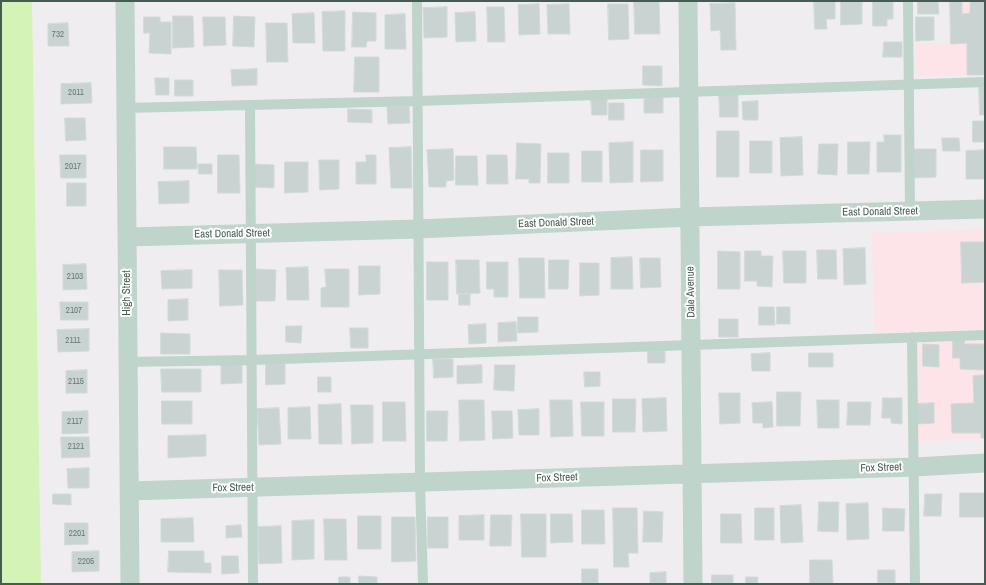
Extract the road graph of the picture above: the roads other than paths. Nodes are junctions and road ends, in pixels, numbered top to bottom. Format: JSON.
{"nodes":[{"id":1,"x":125,"y":1,"type":"edge"},
{"id":2,"x":417,"y":1,"type":"edge"},
{"id":3,"x":688,"y":1,"type":"edge"},
{"id":4,"x":908,"y":1,"type":"edge"},
{"id":5,"x":985,"y":82,"type":"edge"},
{"id":6,"x":910,"y":84,"type":"junction"},
{"id":7,"x":690,"y":91,"type":"junction"},
{"id":8,"x":418,"y":101,"type":"junction"},
{"id":9,"x":250,"y":105,"type":"junction"},
{"id":10,"x":125,"y":108,"type":"junction"},
{"id":11,"x":985,"y":209,"type":"edge"},
{"id":12,"x":910,"y":211,"type":"junction"},
{"id":13,"x":690,"y":217,"type":"junction"},
{"id":14,"x":418,"y":229,"type":"junction"},
{"id":15,"x":251,"y":234,"type":"junction"},
{"id":16,"x":127,"y":237,"type":"junction"},
{"id":17,"x":985,"y":335,"type":"edge"},
{"id":18,"x":912,"y":337,"type":"junction"},
{"id":19,"x":692,"y":346,"type":"junction"},
{"id":20,"x":419,"y":354,"type":"junction"},
{"id":21,"x":252,"y":360,"type":"junction"},
{"id":22,"x":127,"y":362,"type":"junction"},
{"id":23,"x":985,"y":463,"type":"edge"},
{"id":24,"x":915,"y":467,"type":"junction"},
{"id":25,"x":693,"y":474,"type":"junction"},
{"id":26,"x":420,"y":483,"type":"junction"},
{"id":27,"x":252,"y":488,"type":"junction"},
{"id":28,"x":129,"y":491,"type":"junction"},
{"id":29,"x":130,"y":584,"type":"edge"},
{"id":30,"x":253,"y":584,"type":"edge"},
{"id":31,"x":423,"y":584,"type":"edge"},
{"id":32,"x":693,"y":584,"type":"edge"},
{"id":33,"x":915,"y":584,"type":"edge"}],
"edges":[{"from":1,"to":10,"type":"street","name":"High Street"},
{"from":2,"to":8,"type":"lane"},
{"from":3,"to":7,"type":"street","name":"Dale Avenue"},
{"from":4,"to":6,"type":"lane"},
{"from":5,"to":6,"type":"lane"},
{"from":6,"to":7,"type":"lane"},
{"from":6,"to":12,"type":"lane"},
{"from":7,"to":8,"type":"lane"},
{"from":7,"to":13,"type":"street","name":"Dale Avenue"},
{"from":8,"to":9,"type":"lane"},
{"from":8,"to":14,"type":"lane"},
{"from":9,"to":10,"type":"lane"},
{"from":9,"to":15,"type":"lane"},
{"from":10,"to":16,"type":"street","name":"High Street"},
{"from":11,"to":12,"type":"street","name":"East Donald Street"},
{"from":12,"to":13,"type":"street","name":"East Donald Street"},
{"from":13,"to":14,"type":"street","name":"East Donald Street"},
{"from":13,"to":19,"type":"street","name":"Dale Avenue"},
{"from":14,"to":15,"type":"street","name":"East Donald Street"},
{"from":14,"to":20,"type":"lane"},
{"from":15,"to":16,"type":"street","name":"East Donald Street"},
{"from":15,"to":21,"type":"lane"},
{"from":16,"to":22,"type":"street","name":"High Street"},
{"from":17,"to":18,"type":"lane"},
{"from":18,"to":19,"type":"lane"},
{"from":18,"to":24,"type":"lane"},
{"from":19,"to":20,"type":"lane"},
{"from":19,"to":25,"type":"street","name":"Dale Avenue"},
{"from":20,"to":21,"type":"lane"},
{"from":20,"to":26,"type":"lane"},
{"from":21,"to":22,"type":"lane"},
{"from":21,"to":27,"type":"lane"},
{"from":22,"to":28,"type":"street","name":"High Street"},
{"from":23,"to":24,"type":"street","name":"Fox Street"},
{"from":24,"to":25,"type":"street","name":"Fox Street"},
{"from":24,"to":33,"type":"lane"},
{"from":25,"to":26,"type":"street","name":"Fox Street"},
{"from":25,"to":32,"type":"street","name":"Dale Avenue"},
{"from":26,"to":27,"type":"street","name":"Fox Street"},
{"from":26,"to":31,"type":"lane"},
{"from":27,"to":28,"type":"street","name":"Fox Street"},
{"from":27,"to":30,"type":"lane"},
{"from":28,"to":29,"type":"street","name":"High Street"}]}
